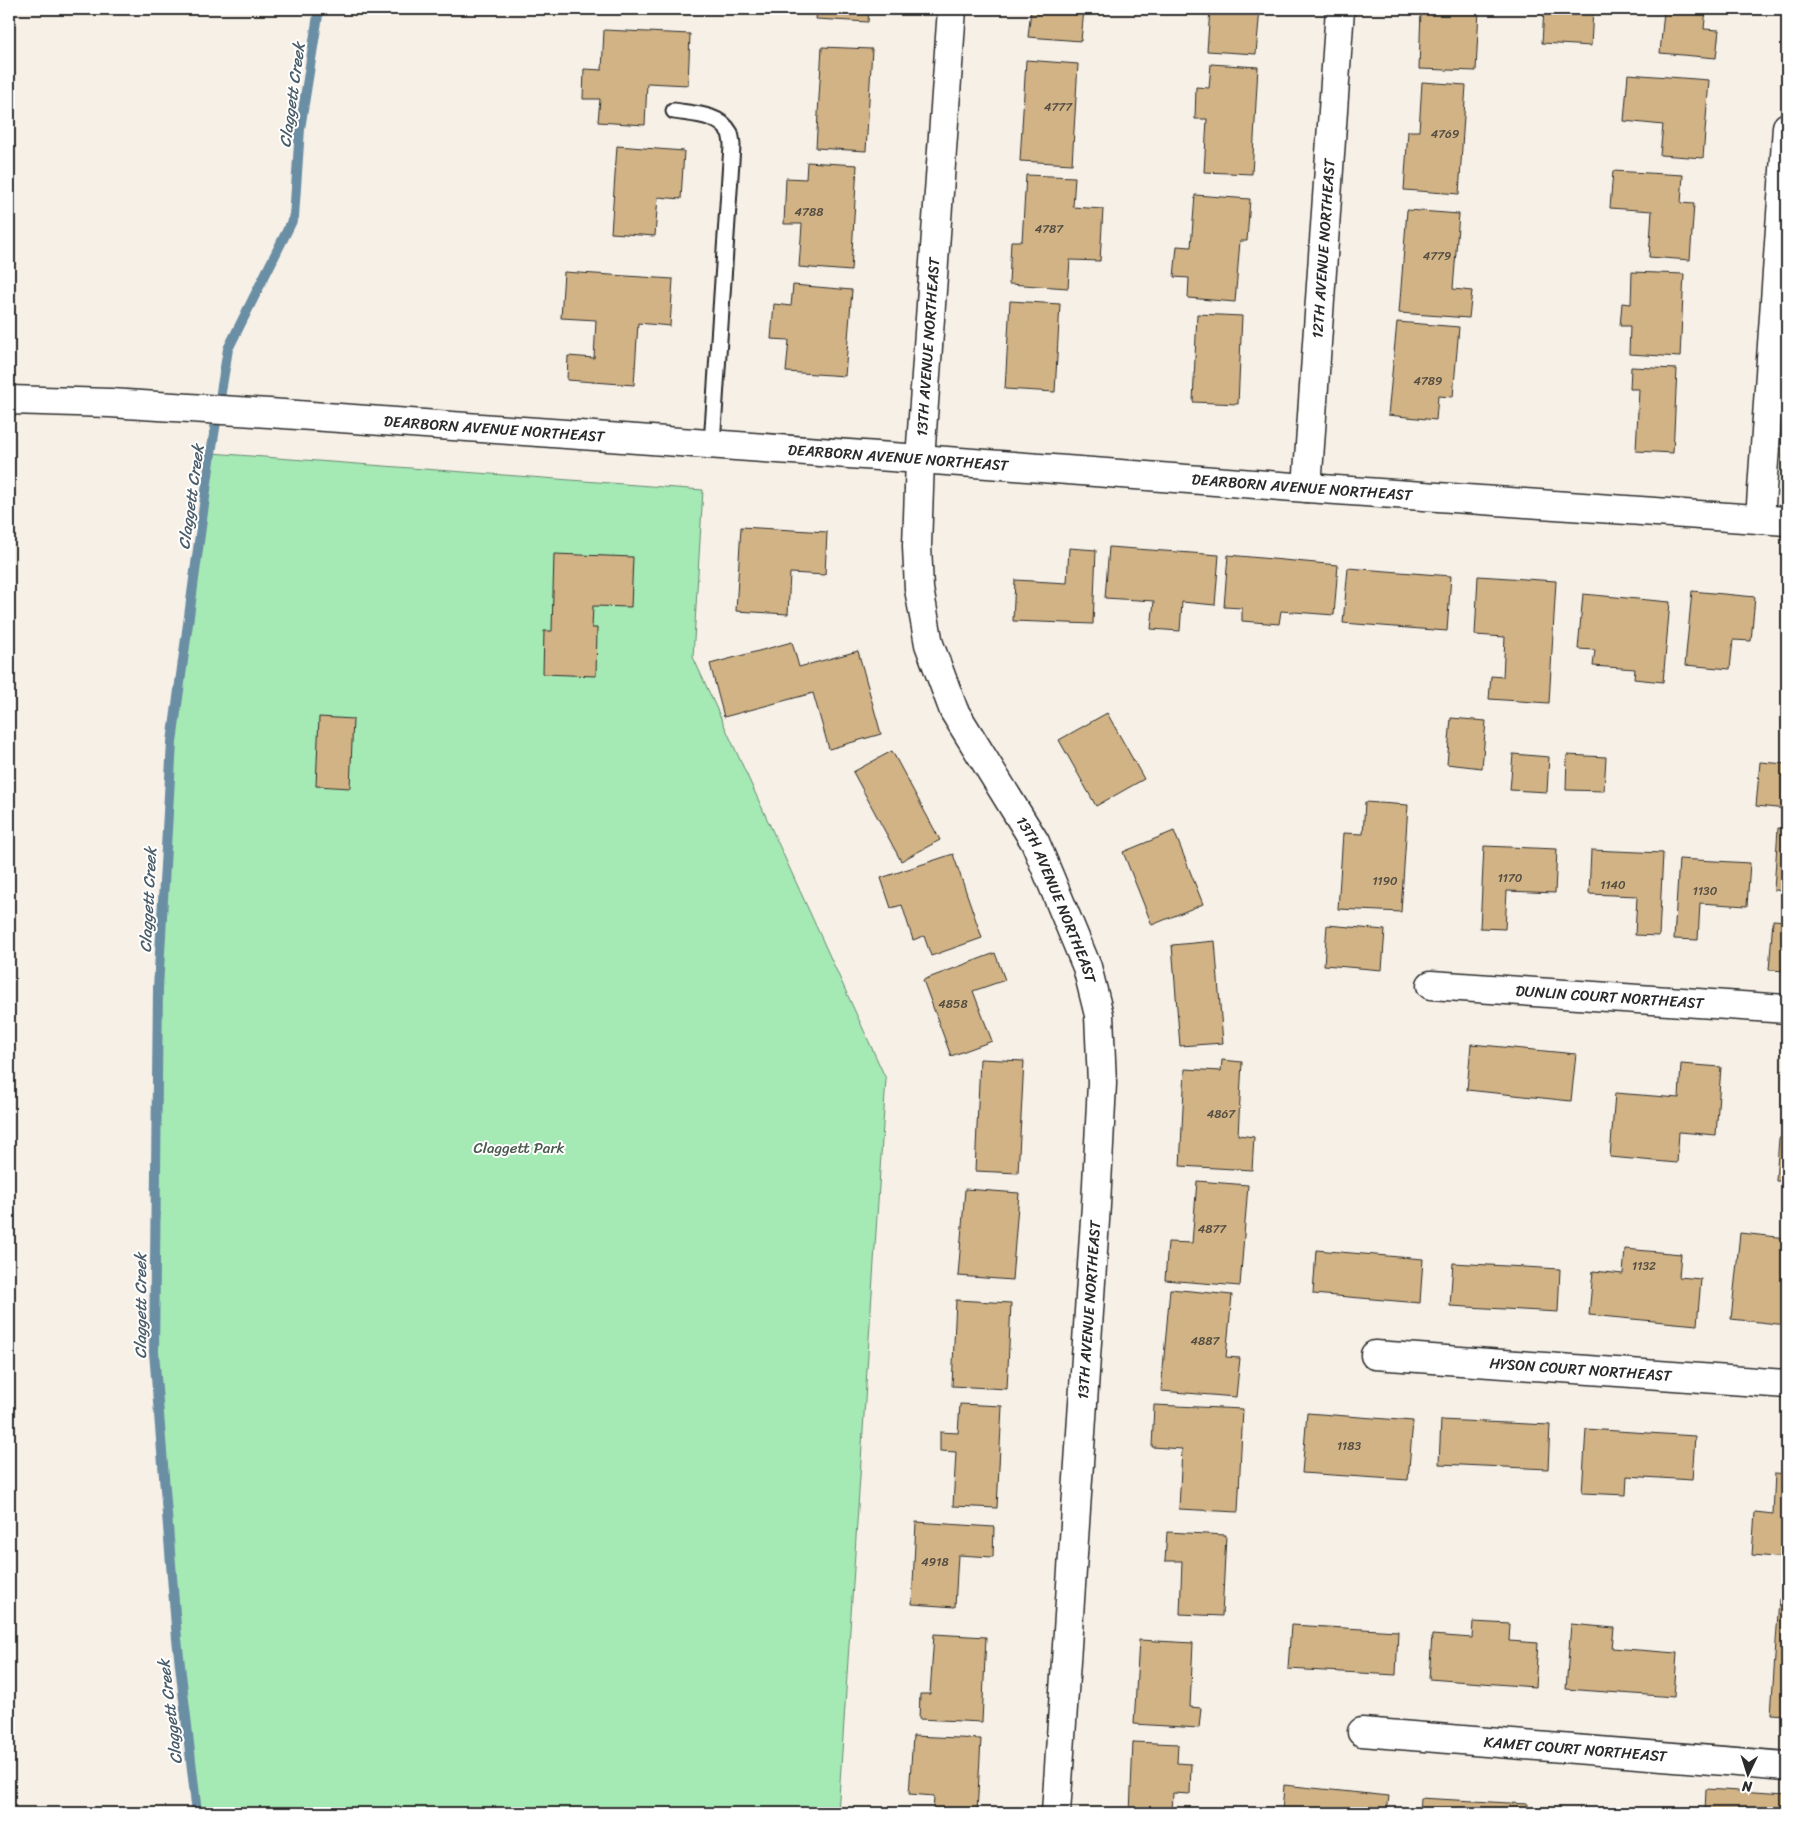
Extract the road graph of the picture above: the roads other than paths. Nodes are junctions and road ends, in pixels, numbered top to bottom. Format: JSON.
{"nodes":[{"id":1,"x":952,"y":9,"type":"edge"},
{"id":2,"x":1340,"y":9,"type":"edge"},
{"id":3,"x":674,"y":111,"type":"dead end"},
{"id":4,"x":1787,"y":127,"type":"edge"},
{"id":5,"x":9,"y":400,"type":"edge"},
{"id":6,"x":712,"y":444,"type":"junction"},
{"id":7,"x":920,"y":459,"type":"junction"},
{"id":8,"x":1307,"y":488,"type":"junction"},
{"id":9,"x":1760,"y":519,"type":"junction"},
{"id":10,"x":1787,"y":521,"type":"edge"},
{"id":11,"x":1431,"y":985,"type":"dead end"},
{"id":12,"x":1787,"y":1009,"type":"edge"},
{"id":13,"x":1375,"y":1355,"type":"dead end"},
{"id":14,"x":1787,"y":1384,"type":"edge"},
{"id":15,"x":1362,"y":1732,"type":"dead end"},
{"id":16,"x":1787,"y":1766,"type":"edge"},
{"id":17,"x":1056,"y":1813,"type":"edge"}],
"edges":[{"from":1,"to":7,"type":"street","name":"13TH AVENUE NORTHEAST"},
{"from":2,"to":8,"type":"street","name":"12TH AVENUE NORTHEAST"},
{"from":3,"to":6,"type":"lane"},
{"from":4,"to":9,"type":"street"},
{"from":5,"to":6,"type":"street","name":"DEARBORN AVENUE NORTHEAST"},
{"from":6,"to":7,"type":"street","name":"DEARBORN AVENUE NORTHEAST"},
{"from":7,"to":8,"type":"street","name":"DEARBORN AVENUE NORTHEAST"},
{"from":7,"to":17,"type":"street","name":"13TH AVENUE NORTHEAST"},
{"from":8,"to":9,"type":"street","name":"DEARBORN AVENUE NORTHEAST"},
{"from":9,"to":10,"type":"street","name":"DEARBORN AVENUE NORTHEAST"},
{"from":11,"to":12,"type":"street","name":"DUNLIN COURT NORTHEAST"},
{"from":13,"to":14,"type":"street","name":"HYSON COURT NORTHEAST"},
{"from":15,"to":16,"type":"street","name":"KAMET COURT NORTHEAST"}]}
